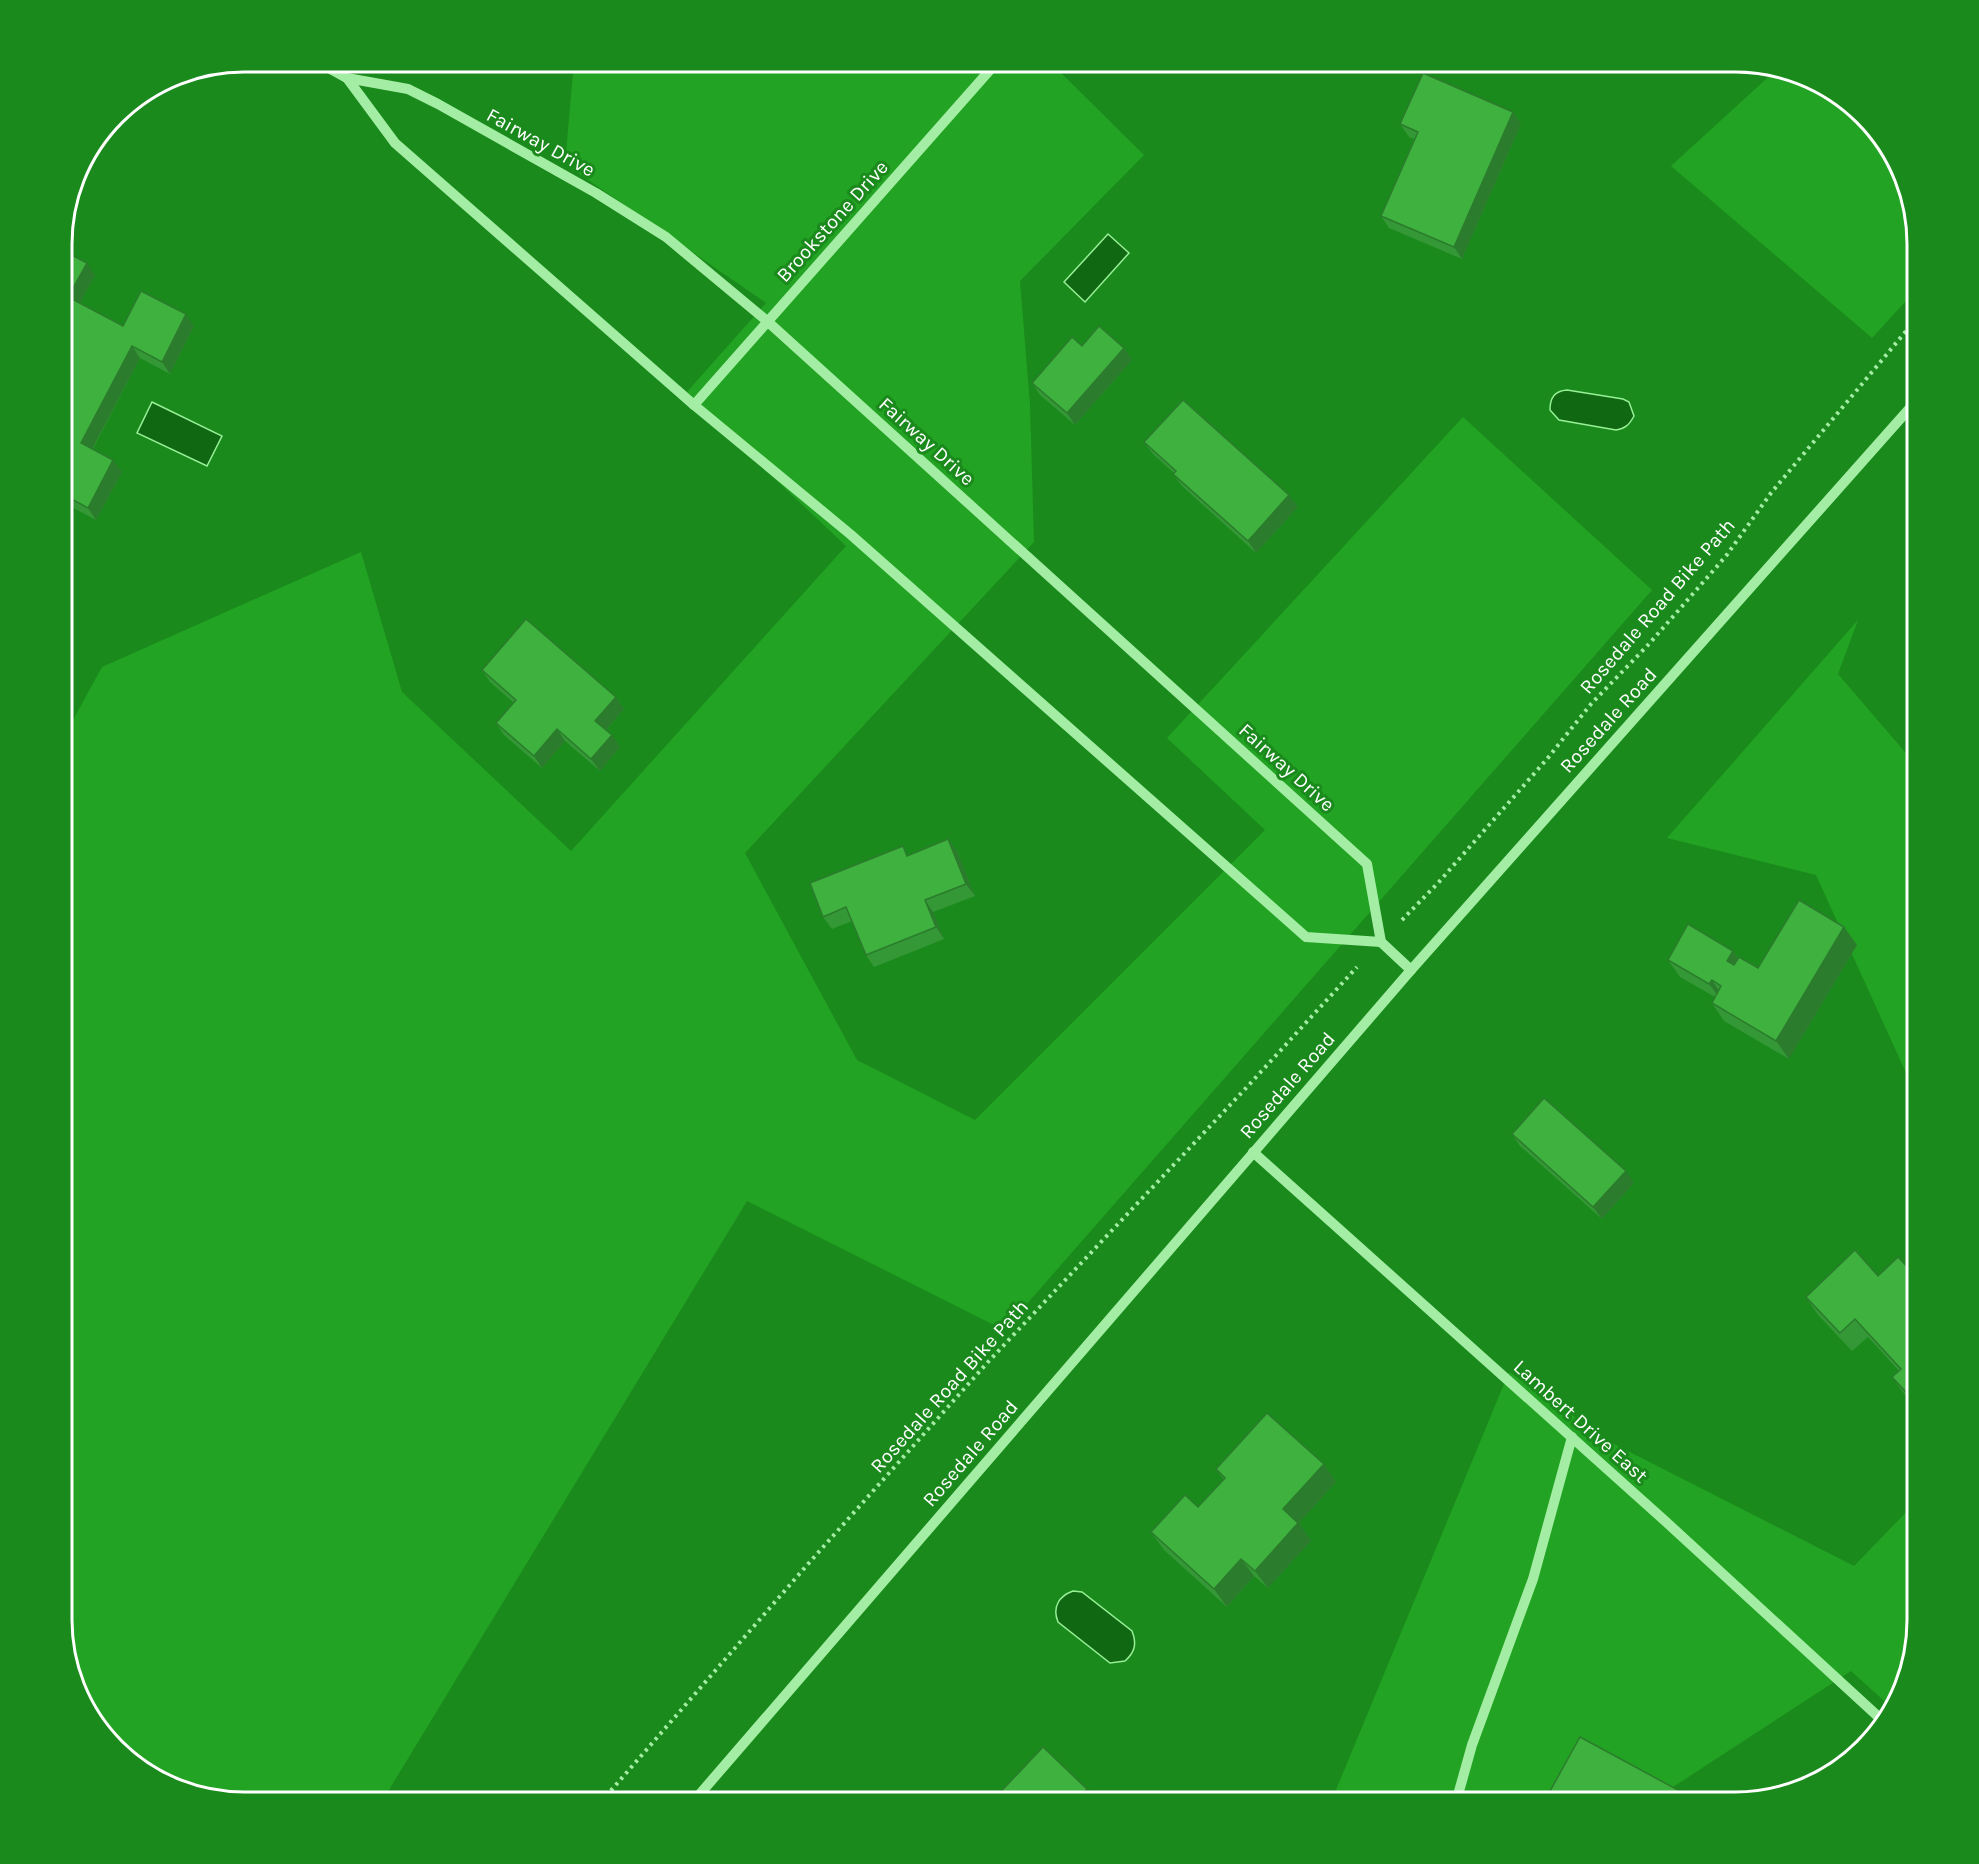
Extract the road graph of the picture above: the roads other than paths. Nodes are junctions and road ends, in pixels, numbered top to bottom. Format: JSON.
{"nodes":[{"id":1,"x":336,"y":72,"type":"edge"},
{"id":2,"x":988,"y":72,"type":"edge"},
{"id":3,"x":347,"y":78,"type":"junction"},
{"id":4,"x":767,"y":321,"type":"junction"},
{"id":5,"x":694,"y":405,"type":"junction"},
{"id":6,"x":1907,"y":411,"type":"edge"},
{"id":7,"x":1381,"y":942,"type":"junction"},
{"id":8,"x":1411,"y":970,"type":"junction"},
{"id":9,"x":1253,"y":1152,"type":"junction"},
{"id":10,"x":1572,"y":1437,"type":"junction"},
{"id":11,"x":1878,"y":1716,"type":"edge"},
{"id":12,"x":702,"y":1792,"type":"edge"},
{"id":13,"x":1459,"y":1792,"type":"edge"}],
"edges":[{"from":1,"to":3,"type":"street","name":"Fairway Drive"},
{"from":2,"to":4,"type":"street","name":"Brookstone Drive"},
{"from":3,"to":4,"type":"street","name":"Fairway Drive"},
{"from":3,"to":5,"type":"street","name":"Fairway Drive"},
{"from":4,"to":5,"type":"street","name":"Brookstone Drive"},
{"from":4,"to":7,"type":"street","name":"Fairway Drive"},
{"from":5,"to":7,"type":"street","name":"Fairway Drive"},
{"from":6,"to":8,"type":"street","name":"Rosedale Road"},
{"from":7,"to":8,"type":"street"},
{"from":8,"to":9,"type":"street","name":"Rosedale Road"},
{"from":9,"to":10,"type":"street","name":"Lambert Drive East"},
{"from":9,"to":12,"type":"street","name":"Rosedale Road"},
{"from":10,"to":11,"type":"street","name":"Lambert Drive East"},
{"from":10,"to":13,"type":"street"}]}
